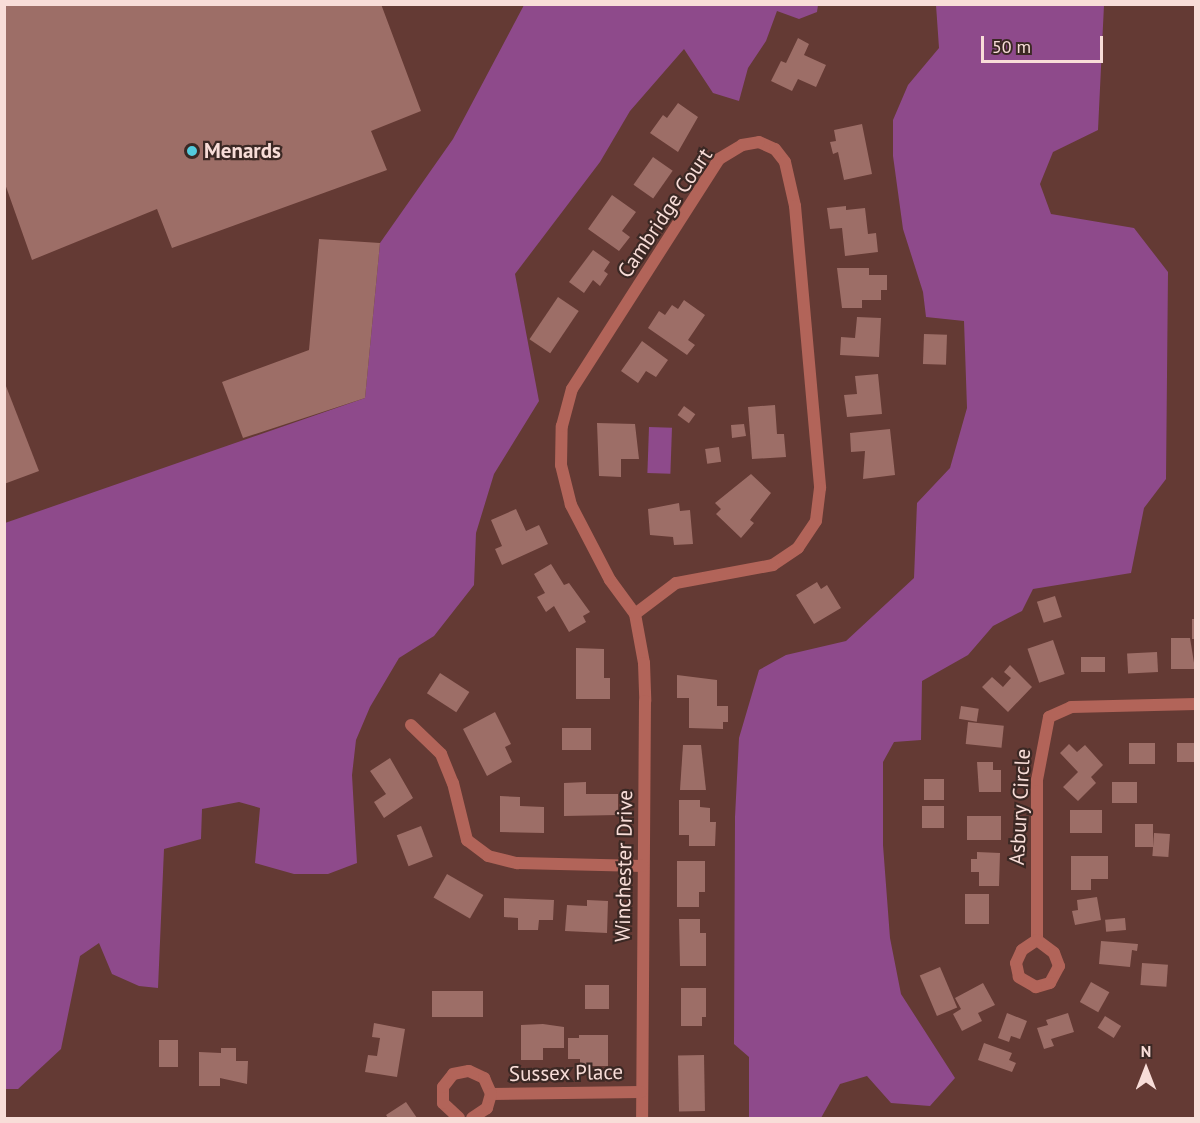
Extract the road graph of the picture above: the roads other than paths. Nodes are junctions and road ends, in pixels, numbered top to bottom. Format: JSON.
{"nodes":[{"id":1,"x":635,"y":614,"type":"junction"},
{"id":2,"x":1196,"y":704,"type":"edge"},
{"id":3,"x":411,"y":725,"type":"dead end"},
{"id":4,"x":643,"y":866,"type":"junction"},
{"id":5,"x":1037,"y":940,"type":"dead end"},
{"id":6,"x":641,"y":1092,"type":"junction"},
{"id":7,"x":491,"y":1094,"type":"junction"},
{"id":8,"x":459,"y":1119,"type":"edge"},
{"id":9,"x":472,"y":1119,"type":"edge"},
{"id":10,"x":642,"y":1119,"type":"edge"}],
"edges":[{"from":1,"to":1,"type":"street","name":"Cambridge Court"},
{"from":1,"to":4,"type":"street","name":"Winchester Drive"},
{"from":2,"to":5,"type":"street","name":"Asbury Circle"},
{"from":3,"to":4,"type":"street"},
{"from":4,"to":6,"type":"street","name":"Winchester Drive"},
{"from":6,"to":7,"type":"street","name":"Sussex Place"},
{"from":6,"to":10,"type":"street","name":"Winchester Drive"},
{"from":7,"to":8,"type":"street","name":"Sussex Place"},
{"from":7,"to":9,"type":"street","name":"Sussex Place"}]}
